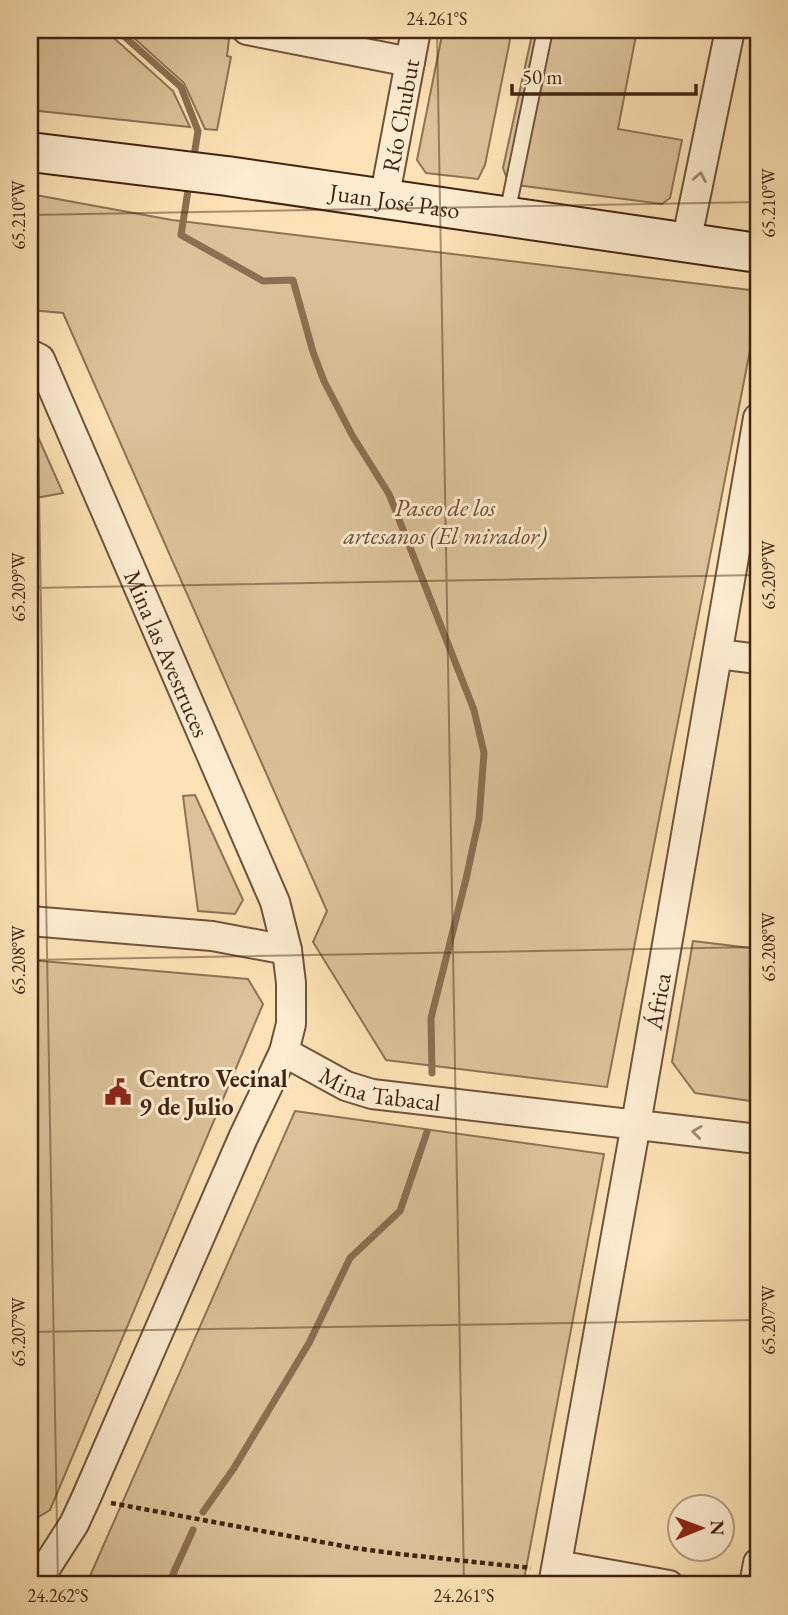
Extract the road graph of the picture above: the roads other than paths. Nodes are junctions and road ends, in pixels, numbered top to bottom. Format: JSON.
{"nodes":[{"id":1,"x":247,"y":30,"type":"edge"},
{"id":2,"x":416,"y":30,"type":"edge"},
{"id":3,"x":545,"y":30,"type":"edge"},
{"id":4,"x":730,"y":30,"type":"edge"},
{"id":5,"x":410,"y":62,"type":"junction"},
{"id":6,"x":43,"y":154,"type":"edge"},
{"id":7,"x":384,"y":200,"type":"junction"},
{"id":8,"x":506,"y":218,"type":"junction"},
{"id":9,"x":686,"y":243,"type":"junction"},
{"id":10,"x":758,"y":253,"type":"edge"},
{"id":11,"x":35,"y":357,"type":"edge"},
{"id":12,"x":758,"y":418,"type":"edge"},
{"id":13,"x":718,"y":654,"type":"junction"},
{"id":14,"x":758,"y":659,"type":"edge"},
{"id":15,"x":30,"y":920,"type":"edge"},
{"id":16,"x":287,"y":950,"type":"junction"},
{"id":17,"x":284,"y":1052,"type":"junction"},
{"id":18,"x":636,"y":1125,"type":"junction"},
{"id":19,"x":758,"y":1139,"type":"edge"},
{"id":20,"x":758,"y":1563,"type":"edge"},
{"id":21,"x":39,"y":1572,"type":"edge"},
{"id":22,"x":555,"y":1573,"type":"edge"},
{"id":23,"x":670,"y":1585,"type":"edge"},
{"id":24,"x":754,"y":1585,"type":"edge"}],
"edges":[{"from":1,"to":5,"type":"street"},
{"from":2,"to":5,"type":"street","name":"Río Chubut"},
{"from":3,"to":8,"type":"lane"},
{"from":9,"to":4,"type":"street","one_way":true},
{"from":5,"to":7,"type":"street","name":"Río Chubut"},
{"from":6,"to":7,"type":"main road","name":"Juan José Paso"},
{"from":7,"to":8,"type":"main road","name":"Juan José Paso"},
{"from":8,"to":9,"type":"main road","name":"Juan José Paso"},
{"from":9,"to":10,"type":"main road","name":"Juan José Paso"},
{"from":11,"to":16,"type":"street","name":"Mina las Avestruces"},
{"from":12,"to":13,"type":"street","name":"África"},
{"from":13,"to":14,"type":"street"},
{"from":13,"to":18,"type":"street","name":"África"},
{"from":15,"to":16,"type":"street"},
{"from":16,"to":17,"type":"street"},
{"from":17,"to":18,"type":"street","name":"Mina Tabacal"},
{"from":17,"to":21,"type":"street"},
{"from":19,"to":18,"type":"street","name":"Mina Tabacal","one_way":true},
{"from":18,"to":22,"type":"street","name":"África"},
{"from":20,"to":24,"type":"street"},
{"from":22,"to":23,"type":"street"}]}
